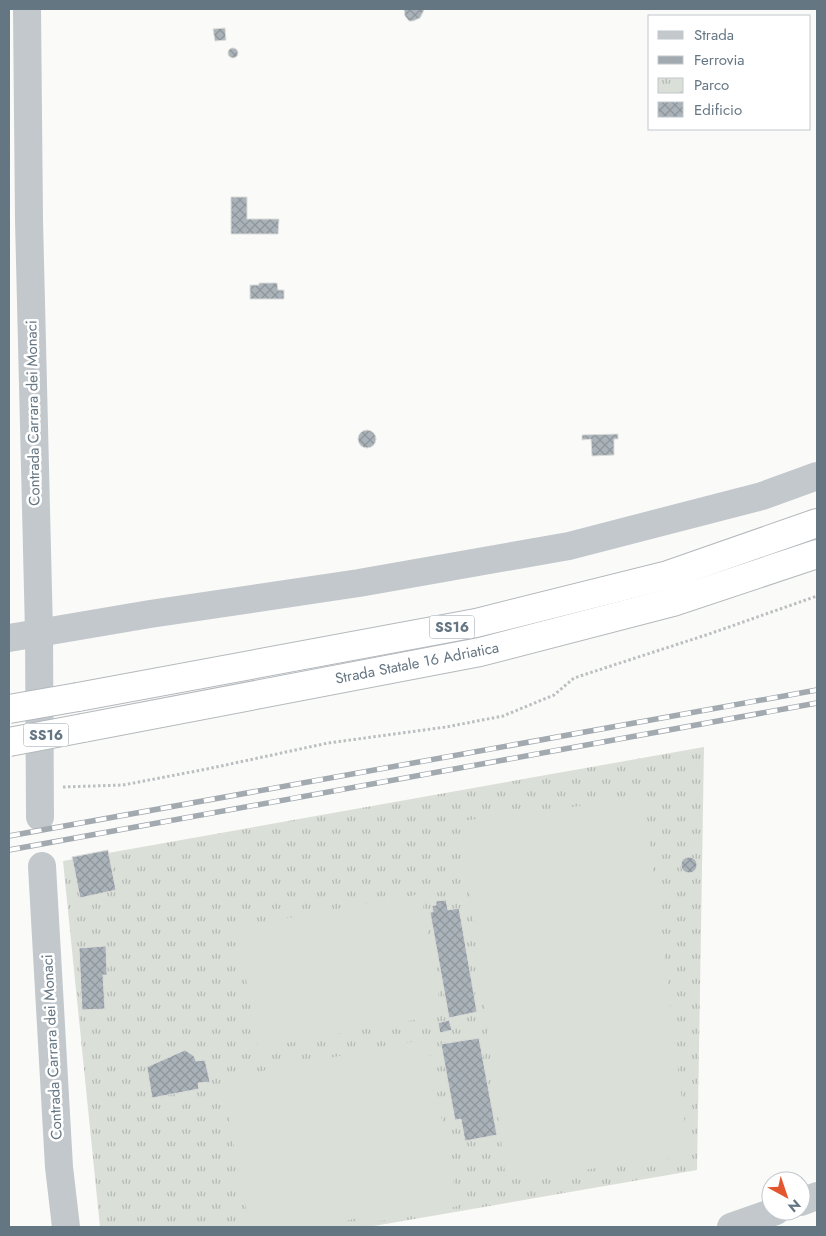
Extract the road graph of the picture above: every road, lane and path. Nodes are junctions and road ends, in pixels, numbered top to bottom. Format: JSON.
{"nodes":[{"id":1,"x":27,"y":9,"type":"edge"},
{"id":2,"x":817,"y":476,"type":"edge"},
{"id":3,"x":817,"y":524,"type":"edge"},
{"id":4,"x":817,"y":554,"type":"edge"},
{"id":5,"x":817,"y":596,"type":"edge"},
{"id":6,"x":38,"y":632,"type":"junction"},
{"id":7,"x":9,"y":638,"type":"edge"},
{"id":8,"x":9,"y":709,"type":"edge"},
{"id":9,"x":9,"y":742,"type":"edge"},
{"id":10,"x":39,"y":779,"type":"junction"},
{"id":11,"x":40,"y":817,"type":"dead end"},
{"id":12,"x":42,"y":866,"type":"dead end"},
{"id":13,"x":761,"y":1216,"type":"edge"},
{"id":14,"x":66,"y":1227,"type":"edge"},
{"id":15,"x":731,"y":1227,"type":"edge"}],
"edges":[{"from":1,"to":6,"type":"street","name":"Contrada Carrara dei Monaci"},
{"from":2,"to":6,"type":"street"},
{"from":3,"to":8,"type":"highway","name":"Strada Statale 16 Adriatica","number":"SS16","bridge":true},
{"from":4,"to":9,"type":"highway","name":"Strada Statale 16 Adriatica","number":"SS16","bridge":true},
{"from":5,"to":10,"type":"path"},
{"from":6,"to":7,"type":"street"},
{"from":6,"to":10,"type":"street","name":"Contrada Carrara dei Monaci"},
{"from":10,"to":11,"type":"street","name":"Contrada Carrara dei Monaci"},
{"from":12,"to":14,"type":"street","name":"Contrada Carrara dei Monaci"},
{"from":13,"to":15,"type":"street"}]}
